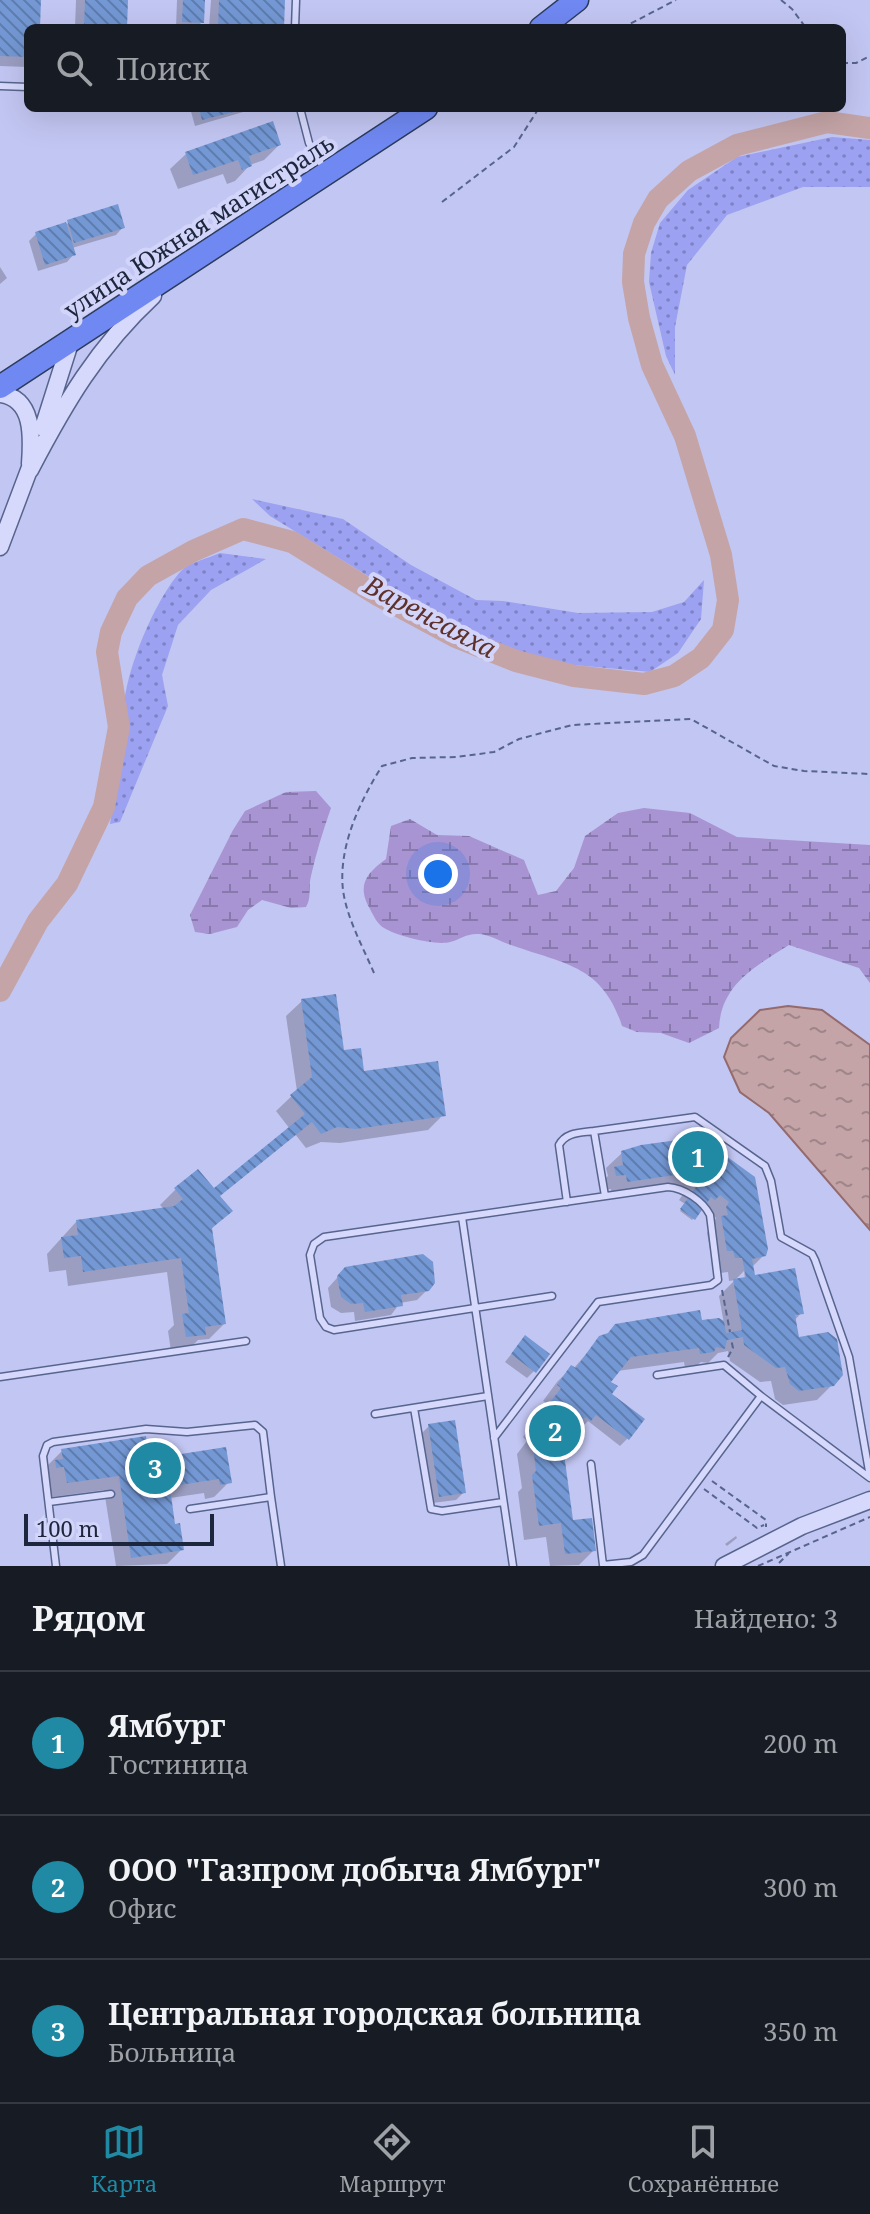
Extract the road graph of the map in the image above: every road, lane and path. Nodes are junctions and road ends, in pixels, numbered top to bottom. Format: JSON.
{"nodes":[{"id":1,"x":296,"y":0,"type":"edge"},
{"id":2,"x":577,"y":0,"type":"edge"},
{"id":3,"x":676,"y":0,"type":"edge"},
{"id":4,"x":781,"y":0,"type":"edge"},
{"id":5,"x":295,"y":24,"type":"edge"},
{"id":6,"x":546,"y":24,"type":"edge"},
{"id":7,"x":630,"y":24,"type":"edge"},
{"id":8,"x":803,"y":24,"type":"edge"},
{"id":9,"x":870,"y":56,"type":"edge"},
{"id":10,"x":846,"y":63,"type":"edge"},
{"id":11,"x":0,"y":86,"type":"edge"},
{"id":12,"x":24,"y":87,"type":"edge"},
{"id":13,"x":301,"y":112,"type":"edge"},
{"id":14,"x":420,"y":112,"type":"edge"},
{"id":15,"x":536,"y":112,"type":"edge"},
{"id":16,"x":327,"y":173,"type":"junction"},
{"id":17,"x":442,"y":202,"type":"dead end"},
{"id":18,"x":179,"y":272,"type":"junction"},
{"id":19,"x":70,"y":343,"type":"junction"},
{"id":20,"x":0,"y":387,"type":"edge"},
{"id":21,"x":0,"y":394,"type":"edge"},
{"id":22,"x":30,"y":470,"type":"junction"},
{"id":23,"x":0,"y":547,"type":"edge"},
{"id":24,"x":870,"y":774,"type":"edge"},
{"id":25,"x":374,"y":973,"type":"dead end"},
{"id":26,"x":594,"y":1131,"type":"junction"},
{"id":27,"x":605,"y":1196,"type":"junction"},
{"id":28,"x":567,"y":1202,"type":"junction"},
{"id":29,"x":462,"y":1217,"type":"junction"},
{"id":30,"x":719,"y":1276,"type":"junction"},
{"id":31,"x":552,"y":1296,"type":"dead end"},
{"id":32,"x":475,"y":1308,"type":"junction"},
{"id":33,"x":730,"y":1332,"type":"dead end"},
{"id":34,"x":731,"y":1339,"type":"dead end"},
{"id":35,"x":246,"y":1341,"type":"dead end"},
{"id":36,"x":724,"y":1365,"type":"junction"},
{"id":37,"x":657,"y":1375,"type":"dead end"},
{"id":38,"x":0,"y":1377,"type":"edge"},
{"id":39,"x":488,"y":1396,"type":"junction"},
{"id":40,"x":761,"y":1396,"type":"junction"},
{"id":41,"x":414,"y":1408,"type":"junction"},
{"id":42,"x":375,"y":1414,"type":"dead end"},
{"id":43,"x":494,"y":1438,"type":"junction"},
{"id":44,"x":591,"y":1464,"type":"dead end"},
{"id":45,"x":703,"y":1474,"type":"junction"},
{"id":46,"x":870,"y":1478,"type":"edge"},
{"id":47,"x":696,"y":1483,"type":"junction"},
{"id":48,"x":111,"y":1494,"type":"dead end"},
{"id":49,"x":271,"y":1497,"type":"junction"},
{"id":50,"x":870,"y":1500,"type":"edge"},
{"id":51,"x":49,"y":1502,"type":"junction"},
{"id":52,"x":503,"y":1502,"type":"junction"},
{"id":53,"x":190,"y":1509,"type":"dead end"},
{"id":54,"x":870,"y":1517,"type":"edge"},
{"id":55,"x":769,"y":1532,"type":"junction"},
{"id":56,"x":790,"y":1552,"type":"junction"},
{"id":57,"x":780,"y":1557,"type":"junction"},
{"id":58,"x":779,"y":1563,"type":"dead end"},
{"id":59,"x":56,"y":1566,"type":"edge"},
{"id":60,"x":281,"y":1566,"type":"edge"},
{"id":61,"x":513,"y":1566,"type":"edge"},
{"id":62,"x":597,"y":1566,"type":"edge"},
{"id":63,"x":603,"y":1566,"type":"edge"},
{"id":64,"x":724,"y":1566,"type":"edge"},
{"id":65,"x":758,"y":1566,"type":"edge"}],
"edges":[{"from":1,"to":5,"type":"lane"},
{"from":2,"to":6,"type":"highway"},
{"from":3,"to":7,"type":"path"},
{"from":4,"to":8,"type":"path"},
{"from":9,"to":10,"type":"path"},
{"from":11,"to":12,"type":"lane"},
{"from":13,"to":16,"type":"lane"},
{"from":14,"to":16,"type":"highway","name":"улица Южная магистраль"},
{"from":15,"to":17,"type":"path"},
{"from":16,"to":18,"type":"highway","name":"улица Южная магистраль"},
{"from":18,"to":19,"type":"highway","name":"улица Южная магистраль"},
{"from":18,"to":22,"type":"street"},
{"from":19,"to":20,"type":"highway","name":"улица Южная магистраль"},
{"from":19,"to":22,"type":"street"},
{"from":21,"to":22,"type":"street"},
{"from":22,"to":23,"type":"street"},
{"from":24,"to":25,"type":"path"},
{"from":26,"to":27,"type":"lane"},
{"from":26,"to":28,"type":"lane"},
{"from":26,"to":46,"type":"lane"},
{"from":27,"to":28,"type":"lane"},
{"from":27,"to":30,"type":"lane"},
{"from":28,"to":29,"type":"lane"},
{"from":29,"to":32,"type":"lane"},
{"from":29,"to":32,"type":"lane"},
{"from":30,"to":33,"type":"path"},
{"from":30,"to":43,"type":"lane"},
{"from":31,"to":32,"type":"lane"},
{"from":32,"to":39,"type":"lane"},
{"from":34,"to":36,"type":"path"},
{"from":35,"to":38,"type":"lane"},
{"from":36,"to":37,"type":"lane"},
{"from":36,"to":40,"type":"lane"},
{"from":39,"to":41,"type":"lane"},
{"from":39,"to":43,"type":"lane"},
{"from":40,"to":45,"type":"lane"},
{"from":40,"to":46,"type":"lane"},
{"from":41,"to":42,"type":"lane"},
{"from":41,"to":52,"type":"lane"},
{"from":43,"to":52,"type":"lane"},
{"from":44,"to":63,"type":"lane"},
{"from":45,"to":47,"type":"lane"},
{"from":45,"to":55,"type":"path"},
{"from":47,"to":55,"type":"path"},
{"from":47,"to":63,"type":"lane"},
{"from":48,"to":51,"type":"lane"},
{"from":49,"to":51,"type":"lane"},
{"from":49,"to":53,"type":"lane"},
{"from":49,"to":60,"type":"lane"},
{"from":50,"to":55,"type":"street"},
{"from":51,"to":59,"type":"lane"},
{"from":52,"to":61,"type":"lane"},
{"from":54,"to":56,"type":"path"},
{"from":55,"to":57,"type":"path"},
{"from":55,"to":64,"type":"street"},
{"from":56,"to":57,"type":"path"},
{"from":56,"to":58,"type":"path"},
{"from":57,"to":65,"type":"path"},
{"from":62,"to":63,"type":"lane"}]}
